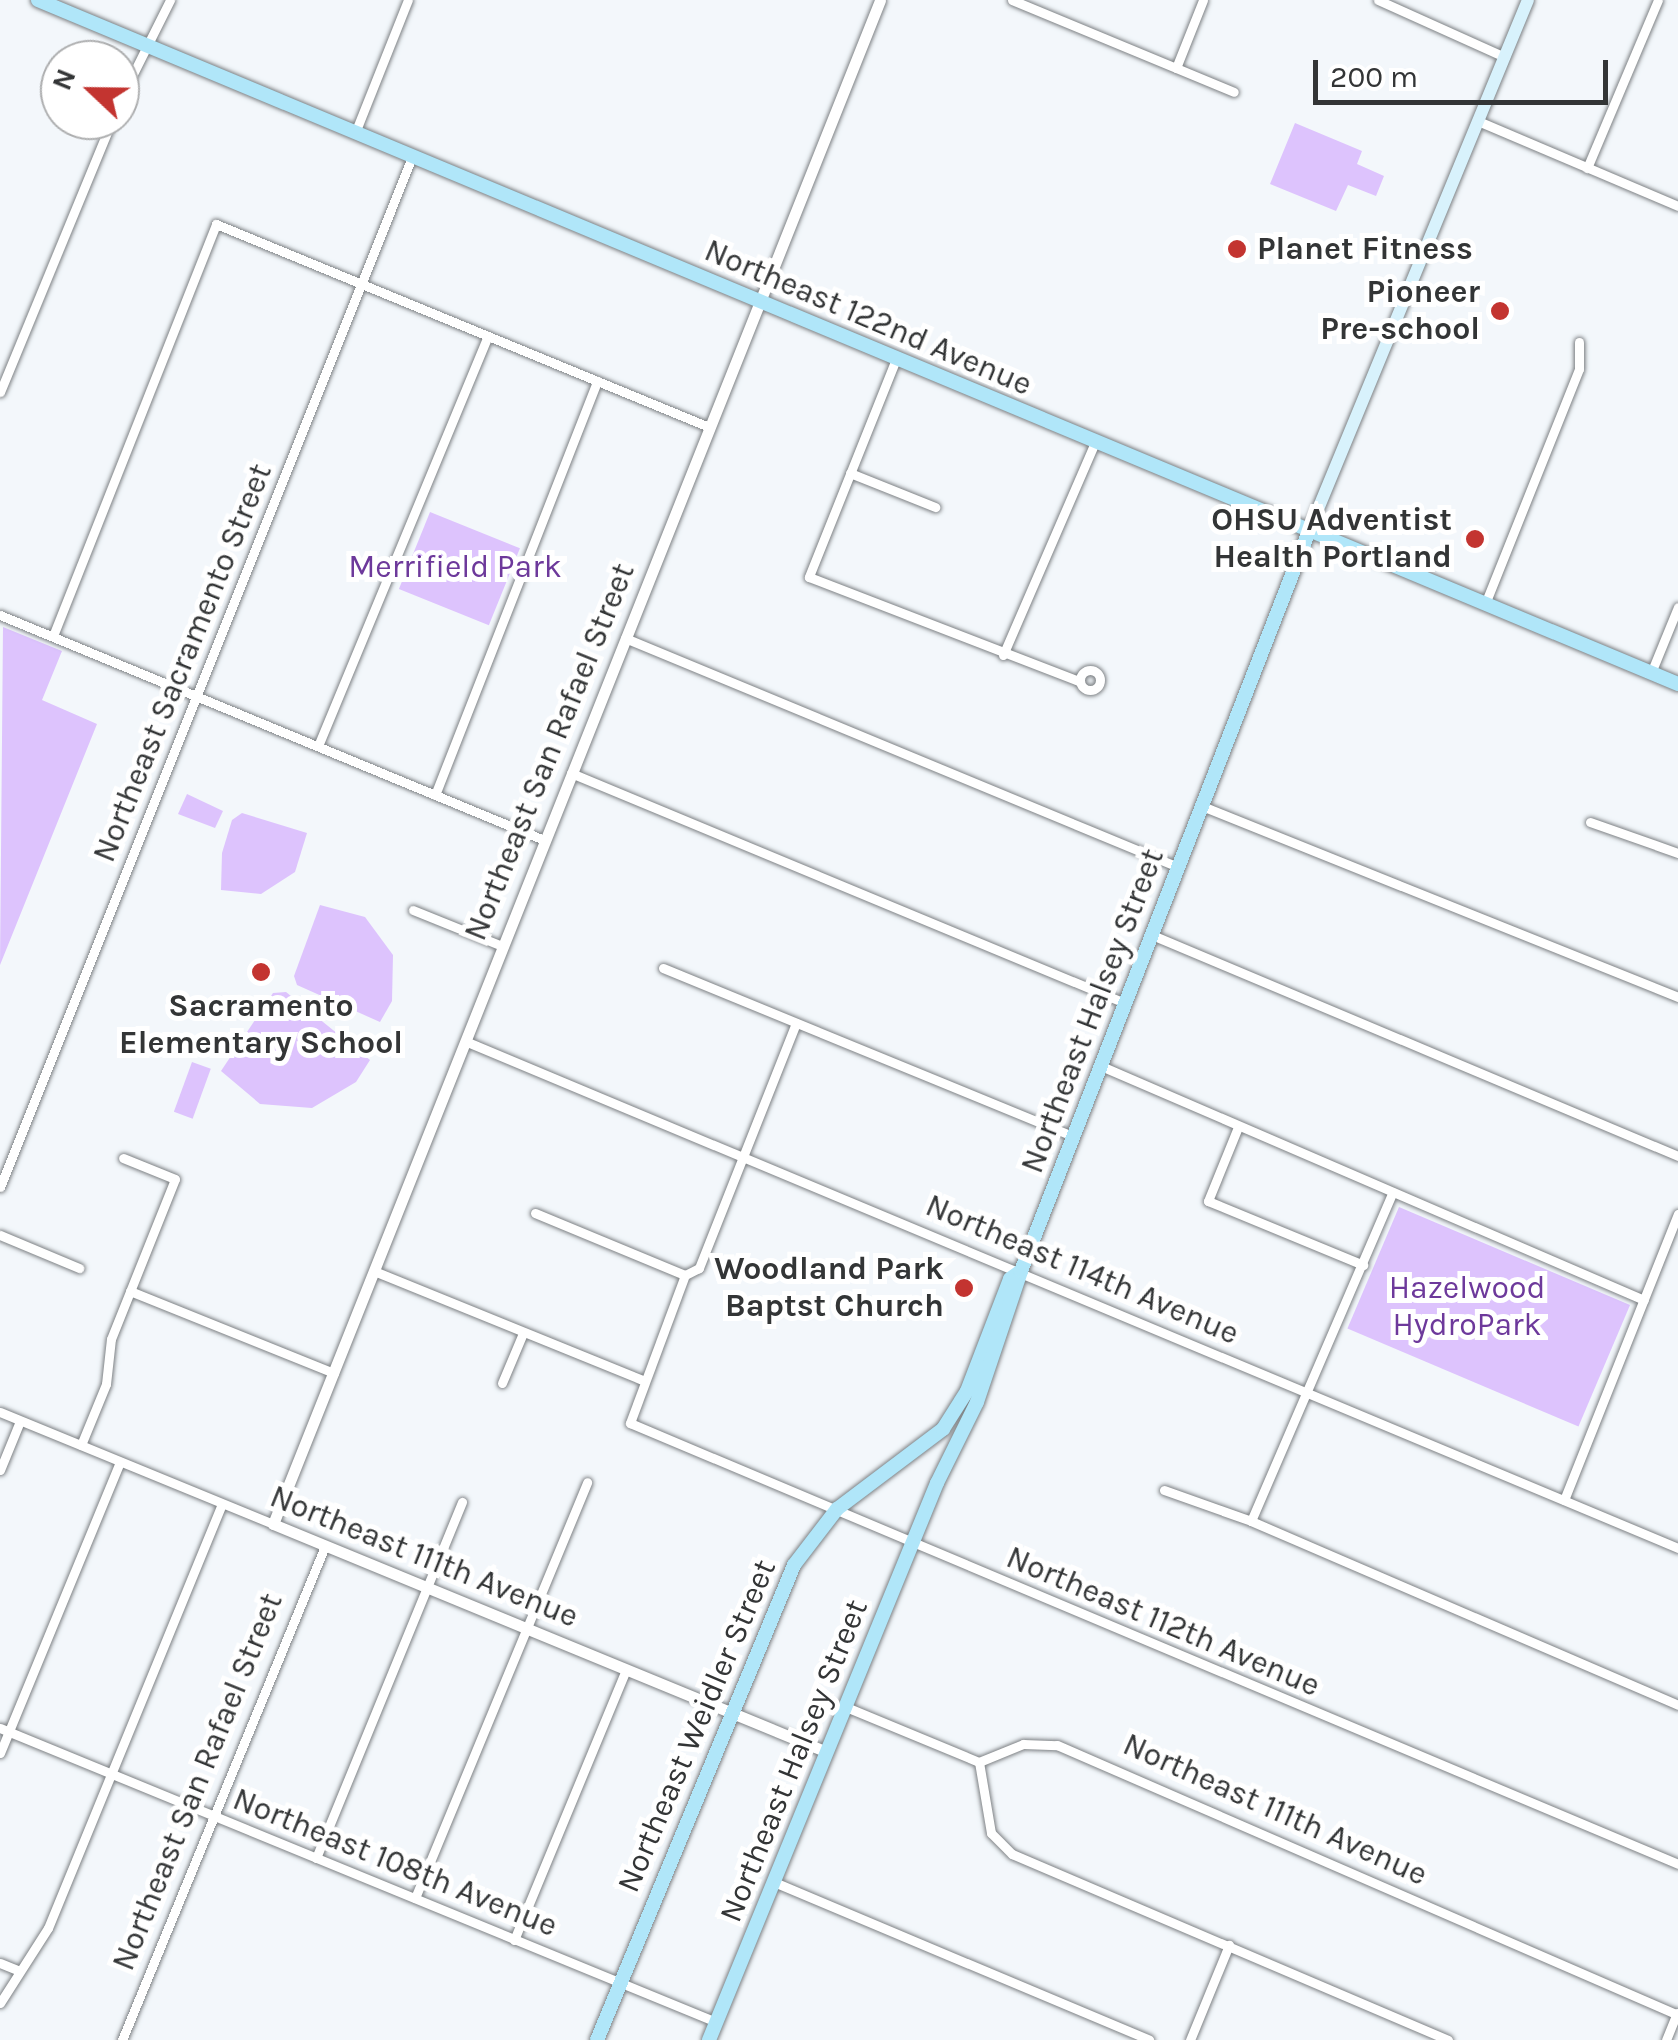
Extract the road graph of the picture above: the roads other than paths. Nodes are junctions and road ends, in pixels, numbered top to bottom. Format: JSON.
{"nodes":[{"id":1,"x":38,"y":0,"type":"edge"},
{"id":2,"x":170,"y":0,"type":"edge"},
{"id":3,"x":408,"y":0,"type":"edge"},
{"id":4,"x":880,"y":0,"type":"edge"},
{"id":5,"x":1012,"y":0,"type":"edge"},
{"id":6,"x":1203,"y":0,"type":"edge"},
{"id":7,"x":1379,"y":0,"type":"edge"},
{"id":8,"x":1528,"y":0,"type":"edge"},
{"id":9,"x":1658,"y":0,"type":"edge"},
{"id":10,"x":146,"y":46,"type":"junction"},
{"id":11,"x":1505,"y":57,"type":"junction"},
{"id":12,"x":140,"y":58,"type":"edge"},
{"id":13,"x":1176,"y":68,"type":"junction"},
{"id":14,"x":1234,"y":92,"type":"dead end"},
{"id":15,"x":1478,"y":121,"type":"junction"},
{"id":16,"x":355,"y":133,"type":"junction"},
{"id":17,"x":104,"y":140,"type":"edge"},
{"id":18,"x":412,"y":157,"type":"junction"},
{"id":19,"x":1588,"y":168,"type":"junction"},
{"id":20,"x":1678,"y":206,"type":"edge"},
{"id":21,"x":361,"y":284,"type":"junction"},
{"id":22,"x":759,"y":302,"type":"junction"},
{"id":23,"x":488,"y":336,"type":"junction"},
{"id":24,"x":1579,"y":342,"type":"dead end"},
{"id":25,"x":896,"y":359,"type":"junction"},
{"id":26,"x":597,"y":381,"type":"junction"},
{"id":27,"x":0,"y":392,"type":"edge"},
{"id":28,"x":708,"y":428,"type":"junction"},
{"id":29,"x":1095,"y":442,"type":"junction"},
{"id":30,"x":850,"y":474,"type":"junction"},
{"id":31,"x":935,"y":507,"type":"dead end"},
{"id":32,"x":1309,"y":531,"type":"junction"},
{"id":33,"x":1484,"y":604,"type":"junction"},
{"id":34,"x":1678,"y":607,"type":"edge"},
{"id":35,"x":0,"y":614,"type":"edge"},
{"id":36,"x":53,"y":636,"type":"junction"},
{"id":37,"x":625,"y":638,"type":"junction"},
{"id":38,"x":1003,"y":655,"type":"junction"},
{"id":39,"x":1651,"y":673,"type":"junction"},
{"id":40,"x":1079,"y":681,"type":"dead end"},
{"id":41,"x":1678,"y":684,"type":"edge"},
{"id":42,"x":198,"y":696,"type":"junction"},
{"id":43,"x":318,"y":746,"type":"junction"},
{"id":44,"x":571,"y":773,"type":"junction"},
{"id":45,"x":435,"y":795,"type":"junction"},
{"id":46,"x":1202,"y":806,"type":"junction"},
{"id":47,"x":1590,"y":822,"type":"dead end"},
{"id":48,"x":544,"y":840,"type":"junction"},
{"id":49,"x":1678,"y":852,"type":"edge"},
{"id":50,"x":1178,"y":867,"type":"junction"},
{"id":51,"x":413,"y":910,"type":"dead end"},
{"id":52,"x":1152,"y":935,"type":"junction"},
{"id":53,"x":502,"y":946,"type":"junction"},
{"id":54,"x":664,"y":968,"type":"dead end"},
{"id":55,"x":1678,"y":998,"type":"edge"},
{"id":56,"x":1125,"y":1002,"type":"junction"},
{"id":57,"x":796,"y":1023,"type":"junction"},
{"id":58,"x":465,"y":1041,"type":"junction"},
{"id":59,"x":1100,"y":1066,"type":"junction"},
{"id":60,"x":1238,"y":1128,"type":"junction"},
{"id":61,"x":1073,"y":1136,"type":"junction"},
{"id":62,"x":743,"y":1156,"type":"junction"},
{"id":63,"x":1678,"y":1156,"type":"edge"},
{"id":64,"x":123,"y":1158,"type":"dead end"},
{"id":65,"x":0,"y":1188,"type":"edge"},
{"id":66,"x":1392,"y":1192,"type":"junction"},
{"id":67,"x":535,"y":1213,"type":"dead end"},
{"id":68,"x":1678,"y":1214,"type":"edge"},
{"id":69,"x":1674,"y":1234,"type":"edge"},
{"id":70,"x":0,"y":1235,"type":"edge"},
{"id":71,"x":1363,"y":1265,"type":"junction"},
{"id":72,"x":79,"y":1268,"type":"dead end"},
{"id":73,"x":374,"y":1271,"type":"junction"},
{"id":74,"x":1021,"y":1271,"type":"junction"},
{"id":75,"x":685,"y":1275,"type":"junction"},
{"id":76,"x":130,"y":1291,"type":"junction"},
{"id":77,"x":1644,"y":1300,"type":"junction"},
{"id":78,"x":523,"y":1333,"type":"junction"},
{"id":79,"x":334,"y":1373,"type":"junction"},
{"id":80,"x":642,"y":1380,"type":"junction"},
{"id":81,"x":502,"y":1383,"type":"dead end"},
{"id":82,"x":1310,"y":1392,"type":"junction"},
{"id":83,"x":0,"y":1412,"type":"edge"},
{"id":84,"x":20,"y":1420,"type":"junction"},
{"id":85,"x":81,"y":1445,"type":"junction"},
{"id":86,"x":120,"y":1462,"type":"junction"},
{"id":87,"x":0,"y":1470,"type":"edge"},
{"id":88,"x":587,"y":1482,"type":"dead end"},
{"id":89,"x":1164,"y":1490,"type":"dead end"},
{"id":90,"x":1564,"y":1500,"type":"junction"},
{"id":91,"x":462,"y":1502,"type":"dead end"},
{"id":92,"x":222,"y":1504,"type":"junction"},
{"id":93,"x":837,"y":1509,"type":"junction"},
{"id":94,"x":1251,"y":1520,"type":"junction"},
{"id":95,"x":274,"y":1524,"type":"junction"},
{"id":96,"x":914,"y":1540,"type":"junction"},
{"id":97,"x":326,"y":1546,"type":"junction"},
{"id":98,"x":1678,"y":1548,"type":"edge"},
{"id":99,"x":427,"y":1588,"type":"junction"},
{"id":100,"x":526,"y":1629,"type":"junction"},
{"id":101,"x":626,"y":1670,"type":"junction"},
{"id":102,"x":1678,"y":1704,"type":"edge"},
{"id":103,"x":846,"y":1707,"type":"junction"},
{"id":104,"x":731,"y":1713,"type":"junction"},
{"id":105,"x":4,"y":1729,"type":"edge"},
{"id":106,"x":827,"y":1752,"type":"junction"},
{"id":107,"x":0,"y":1754,"type":"edge"},
{"id":108,"x":979,"y":1762,"type":"junction"},
{"id":109,"x":111,"y":1773,"type":"junction"},
{"id":110,"x":214,"y":1816,"type":"junction"},
{"id":111,"x":316,"y":1858,"type":"junction"},
{"id":112,"x":1678,"y":1864,"type":"edge"},
{"id":113,"x":774,"y":1882,"type":"junction"},
{"id":114,"x":415,"y":1898,"type":"junction"},
{"id":115,"x":514,"y":1940,"type":"junction"},
{"id":116,"x":1229,"y":1946,"type":"junction"},
{"id":117,"x":0,"y":1962,"type":"edge"},
{"id":118,"x":17,"y":1970,"type":"junction"},
{"id":119,"x":621,"y":1982,"type":"junction"},
{"id":120,"x":0,"y":2003,"type":"edge"},
{"id":121,"x":1678,"y":2014,"type":"edge"},
{"id":122,"x":716,"y":2022,"type":"junction"},
{"id":123,"x":122,"y":2040,"type":"edge"},
{"id":124,"x":596,"y":2040,"type":"edge"},
{"id":125,"x":709,"y":2040,"type":"edge"},
{"id":126,"x":1149,"y":2040,"type":"edge"},
{"id":127,"x":1190,"y":2040,"type":"edge"},
{"id":128,"x":1448,"y":2040,"type":"edge"},
{"id":129,"x":1666,"y":2040,"type":"edge"}],
"edges":[{"from":1,"to":10,"type":"main road","name":"Northeast 122nd Avenue"},
{"from":2,"to":10,"type":"street"},
{"from":3,"to":16,"type":"street"},
{"from":4,"to":22,"type":"street","name":"Northeast San Rafael Street"},
{"from":5,"to":13,"type":"street"},
{"from":6,"to":13,"type":"street"},
{"from":7,"to":11,"type":"street"},
{"from":8,"to":11,"type":"main road","name":"Northeast Halsey Street"},
{"from":9,"to":19,"type":"street"},
{"from":10,"to":12,"type":"street"},
{"from":10,"to":16,"type":"main road","name":"Northeast 122nd Avenue"},
{"from":11,"to":15,"type":"main road","name":"Northeast Halsey Street"},
{"from":13,"to":14,"type":"street"},
{"from":15,"to":19,"type":"street"},
{"from":15,"to":32,"type":"main road","name":"Northeast Halsey Street"},
{"from":16,"to":18,"type":"main road","name":"Northeast 122nd Avenue"},
{"from":17,"to":27,"type":"street"},
{"from":18,"to":21,"type":"street","name":"Northeast Sacramento Street"},
{"from":18,"to":22,"type":"main road","name":"Northeast 122nd Avenue"},
{"from":19,"to":20,"type":"street"},
{"from":21,"to":23,"type":"street"},
{"from":21,"to":36,"type":"street"},
{"from":21,"to":42,"type":"street","name":"Northeast Sacramento Street"},
{"from":22,"to":25,"type":"main road","name":"Northeast 122nd Avenue"},
{"from":22,"to":28,"type":"street","name":"Northeast San Rafael Street"},
{"from":23,"to":26,"type":"street"},
{"from":23,"to":43,"type":"street"},
{"from":24,"to":33,"type":"street"},
{"from":25,"to":29,"type":"main road","name":"Northeast 122nd Avenue"},
{"from":25,"to":30,"type":"street"},
{"from":26,"to":28,"type":"street"},
{"from":26,"to":45,"type":"street"},
{"from":28,"to":37,"type":"street","name":"Northeast San Rafael Street"},
{"from":29,"to":32,"type":"main road","name":"Northeast 122nd Avenue"},
{"from":29,"to":38,"type":"street"},
{"from":30,"to":31,"type":"street"},
{"from":30,"to":38,"type":"street"},
{"from":32,"to":33,"type":"main road","name":"Northeast 122nd Avenue"},
{"from":32,"to":46,"type":"main road","name":"Northeast Halsey Street"},
{"from":33,"to":39,"type":"main road","name":"Northeast 122nd Avenue"},
{"from":34,"to":39,"type":"street"},
{"from":35,"to":36,"type":"street"},
{"from":36,"to":42,"type":"street"},
{"from":37,"to":44,"type":"street","name":"Northeast San Rafael Street"},
{"from":37,"to":50,"type":"street"},
{"from":38,"to":40,"type":"street"},
{"from":39,"to":41,"type":"main road","name":"Northeast 122nd Avenue"},
{"from":42,"to":43,"type":"street"},
{"from":42,"to":65,"type":"street","name":"Northeast Sacramento Street"},
{"from":43,"to":45,"type":"street"},
{"from":44,"to":48,"type":"street","name":"Northeast San Rafael Street"},
{"from":44,"to":56,"type":"street"},
{"from":45,"to":48,"type":"street"},
{"from":46,"to":50,"type":"main road","name":"Northeast Halsey Street"},
{"from":46,"to":55,"type":"street"},
{"from":47,"to":49,"type":"street"},
{"from":48,"to":53,"type":"street","name":"Northeast San Rafael Street"},
{"from":50,"to":52,"type":"main road","name":"Northeast Halsey Street"},
{"from":51,"to":53,"type":"street"},
{"from":52,"to":56,"type":"main road","name":"Northeast Halsey Street"},
{"from":52,"to":63,"type":"street"},
{"from":53,"to":58,"type":"street","name":"Northeast San Rafael Street"},
{"from":54,"to":57,"type":"street"},
{"from":56,"to":59,"type":"main road","name":"Northeast Halsey Street"},
{"from":57,"to":61,"type":"street"},
{"from":57,"to":62,"type":"street"},
{"from":58,"to":62,"type":"street","name":"Northeast 114th Avenue"},
{"from":58,"to":73,"type":"street","name":"Northeast San Rafael Street"},
{"from":59,"to":60,"type":"street"},
{"from":59,"to":61,"type":"main road","name":"Northeast Halsey Street"},
{"from":60,"to":66,"type":"street"},
{"from":60,"to":71,"type":"street"},
{"from":61,"to":74,"type":"main road","name":"Northeast Halsey Street"},
{"from":62,"to":74,"type":"street","name":"Northeast 114th Avenue"},
{"from":62,"to":75,"type":"street"},
{"from":64,"to":76,"type":"street"},
{"from":66,"to":71,"type":"street"},
{"from":66,"to":77,"type":"street"},
{"from":67,"to":75,"type":"street"},
{"from":68,"to":69,"type":"street"},
{"from":69,"to":77,"type":"street"},
{"from":70,"to":72,"type":"street"},
{"from":71,"to":82,"type":"street"},
{"from":73,"to":78,"type":"street"},
{"from":73,"to":79,"type":"street","name":"Northeast San Rafael Street"},
{"from":74,"to":82,"type":"street","name":"Northeast 114th Avenue"},
{"from":74,"to":93,"type":"main road","name":"Northeast Weidler Street"},
{"from":74,"to":96,"type":"main road","name":"Northeast Halsey Street"},
{"from":75,"to":80,"type":"street"},
{"from":76,"to":79,"type":"street"},
{"from":76,"to":85,"type":"street"},
{"from":77,"to":90,"type":"street"},
{"from":78,"to":80,"type":"street"},
{"from":78,"to":81,"type":"street"},
{"from":79,"to":95,"type":"street","name":"Northeast San Rafael Street"},
{"from":80,"to":93,"type":"street","name":"Northeast 112th Avenue"},
{"from":82,"to":90,"type":"street","name":"Northeast 114th Avenue"},
{"from":82,"to":94,"type":"street"},
{"from":83,"to":84,"type":"street","name":"Northeast 111th Avenue"},
{"from":84,"to":85,"type":"street","name":"Northeast 111th Avenue"},
{"from":84,"to":87,"type":"street"},
{"from":85,"to":86,"type":"street","name":"Northeast 111th Avenue"},
{"from":86,"to":92,"type":"street","name":"Northeast 111th Avenue"},
{"from":86,"to":105,"type":"street"},
{"from":88,"to":100,"type":"street"},
{"from":89,"to":94,"type":"street"},
{"from":90,"to":98,"type":"street","name":"Northeast 114th Avenue"},
{"from":91,"to":99,"type":"street"},
{"from":92,"to":95,"type":"street","name":"Northeast 111th Avenue"},
{"from":92,"to":109,"type":"street"},
{"from":93,"to":96,"type":"street","name":"Northeast 112th Avenue"},
{"from":93,"to":104,"type":"main road","name":"Northeast Weidler Street"},
{"from":94,"to":102,"type":"street"},
{"from":95,"to":97,"type":"street","name":"Northeast 111th Avenue"},
{"from":96,"to":103,"type":"main road","name":"Northeast Halsey Street"},
{"from":96,"to":112,"type":"street","name":"Northeast 112th Avenue"},
{"from":97,"to":99,"type":"street","name":"Northeast 111th Avenue"},
{"from":97,"to":110,"type":"street","name":"Northeast San Rafael Street"},
{"from":99,"to":100,"type":"street","name":"Northeast 111th Avenue"},
{"from":99,"to":111,"type":"street"},
{"from":100,"to":101,"type":"street","name":"Northeast 111th Avenue"},
{"from":100,"to":114,"type":"street"},
{"from":101,"to":104,"type":"street","name":"Northeast 111th Avenue"},
{"from":101,"to":115,"type":"street"},
{"from":103,"to":106,"type":"main road","name":"Northeast Halsey Street"},
{"from":103,"to":108,"type":"street"},
{"from":104,"to":106,"type":"street","name":"Northeast 111th Avenue"},
{"from":104,"to":119,"type":"main road","name":"Northeast Weidler Street"},
{"from":105,"to":107,"type":"street"},
{"from":105,"to":109,"type":"street","name":"Northeast 108th Avenue"},
{"from":106,"to":113,"type":"main road","name":"Northeast Halsey Street"},
{"from":108,"to":116,"type":"street"},
{"from":108,"to":121,"type":"street","name":"Northeast 111th Avenue"},
{"from":109,"to":110,"type":"street","name":"Northeast 108th Avenue"},
{"from":109,"to":118,"type":"street"},
{"from":110,"to":111,"type":"street","name":"Northeast 108th Avenue"},
{"from":110,"to":123,"type":"street","name":"Northeast San Rafael Street"},
{"from":111,"to":114,"type":"street","name":"Northeast 108th Avenue"},
{"from":113,"to":122,"type":"main road","name":"Northeast Halsey Street"},
{"from":113,"to":126,"type":"street"},
{"from":114,"to":115,"type":"street","name":"Northeast 108th Avenue"},
{"from":115,"to":119,"type":"street","name":"Northeast 108th Avenue"},
{"from":116,"to":127,"type":"street"},
{"from":116,"to":128,"type":"street"},
{"from":117,"to":118,"type":"street"},
{"from":118,"to":120,"type":"street"},
{"from":119,"to":122,"type":"street","name":"Northeast 108th Avenue"},
{"from":119,"to":124,"type":"main road","name":"Northeast Weidler Street"},
{"from":121,"to":129,"type":"street"},
{"from":122,"to":125,"type":"main road","name":"Northeast Halsey Street"}]}
